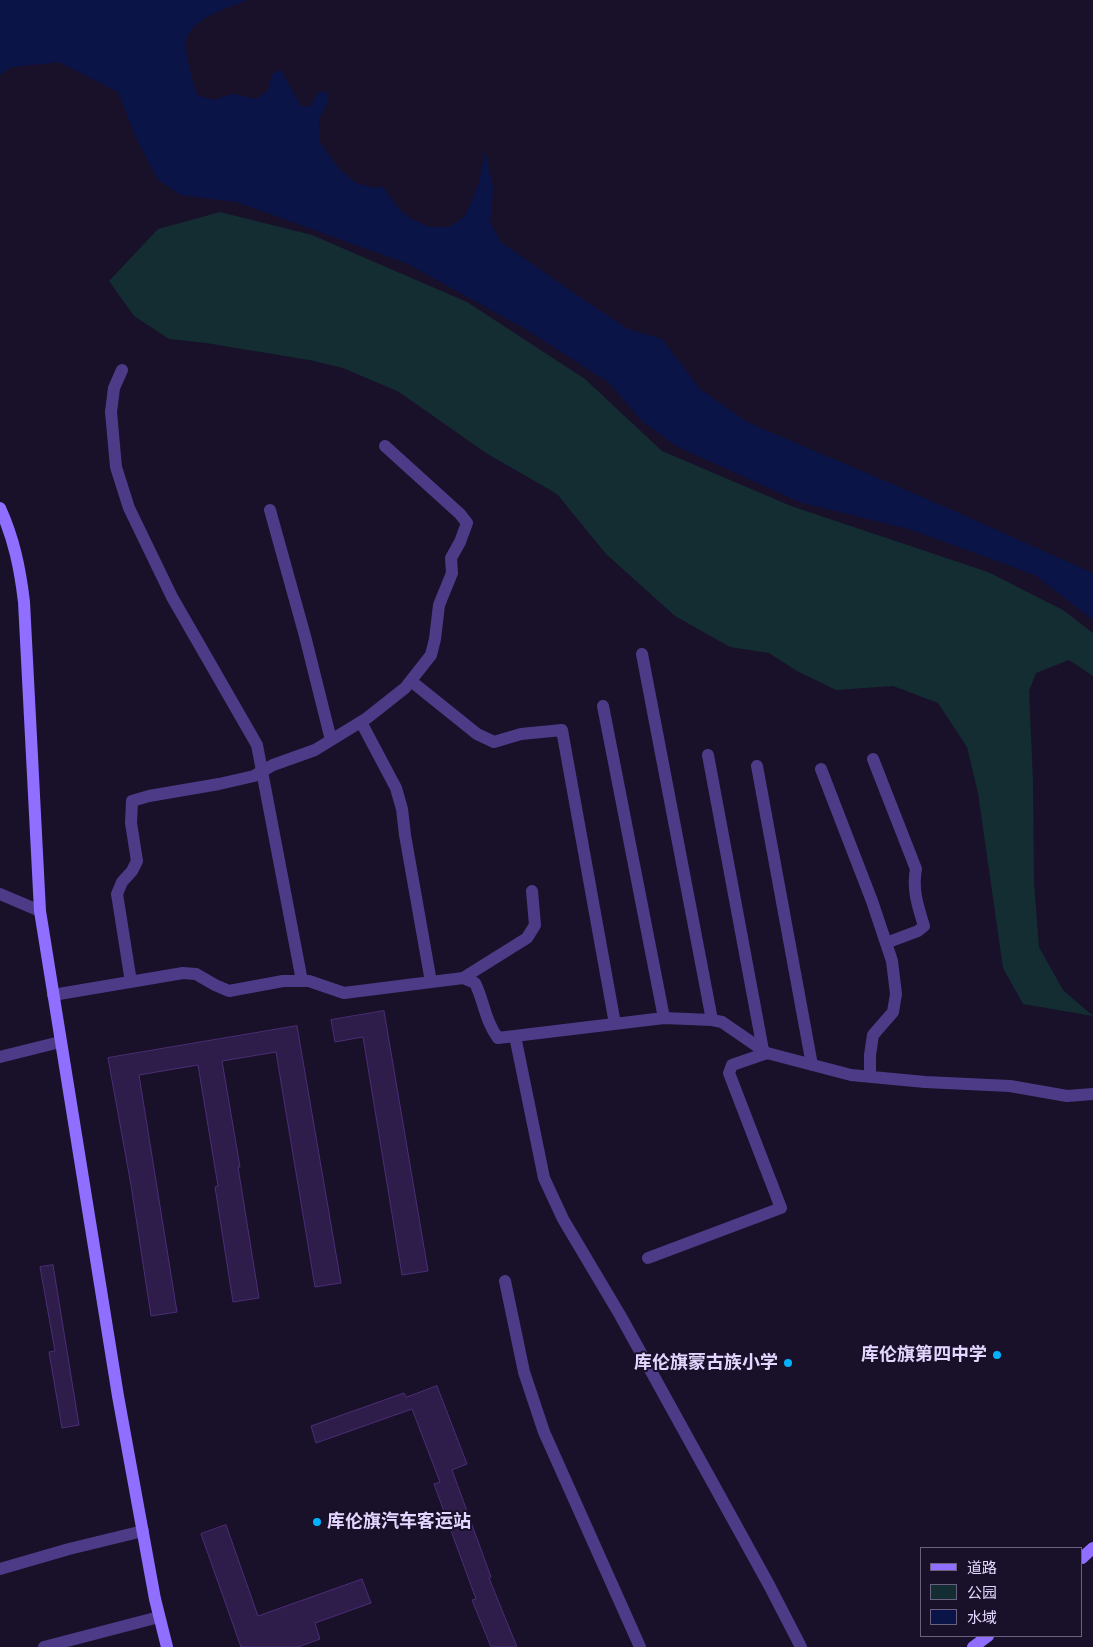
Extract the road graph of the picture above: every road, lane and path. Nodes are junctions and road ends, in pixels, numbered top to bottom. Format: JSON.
{"nodes":[{"id":1,"x":122,"y":370,"type":"dead end"},
{"id":2,"x":386,"y":446,"type":"dead end"},
{"id":3,"x":0,"y":508,"type":"edge"},
{"id":4,"x":270,"y":510,"type":"dead end"},
{"id":5,"x":642,"y":654,"type":"dead end"},
{"id":6,"x":411,"y":680,"type":"junction"},
{"id":7,"x":604,"y":706,"type":"dead end"},
{"id":8,"x":361,"y":722,"type":"junction"},
{"id":9,"x":331,"y":740,"type":"junction"},
{"id":10,"x":708,"y":755,"type":"dead end"},
{"id":11,"x":873,"y":760,"type":"dead end"},
{"id":12,"x":757,"y":766,"type":"dead end"},
{"id":13,"x":821,"y":769,"type":"dead end"},
{"id":14,"x":262,"y":771,"type":"junction"},
{"id":15,"x":532,"y":892,"type":"dead end"},
{"id":16,"x":0,"y":894,"type":"edge"},
{"id":17,"x":40,"y":911,"type":"junction"},
{"id":18,"x":886,"y":942,"type":"junction"},
{"id":19,"x":463,"y":978,"type":"junction"},
{"id":20,"x":302,"y":981,"type":"junction"},
{"id":21,"x":131,"y":982,"type":"junction"},
{"id":22,"x":431,"y":982,"type":"junction"},
{"id":23,"x":53,"y":995,"type":"junction"},
{"id":24,"x":664,"y":1018,"type":"junction"},
{"id":25,"x":712,"y":1020,"type":"junction"},
{"id":26,"x":615,"y":1024,"type":"junction"},
{"id":27,"x":515,"y":1036,"type":"junction"},
{"id":28,"x":60,"y":1042,"type":"junction"},
{"id":29,"x":765,"y":1051,"type":"junction"},
{"id":30,"x":0,"y":1057,"type":"edge"},
{"id":31,"x":812,"y":1064,"type":"junction"},
{"id":32,"x":870,"y":1077,"type":"junction"},
{"id":33,"x":1093,"y":1094,"type":"edge"},
{"id":34,"x":648,"y":1258,"type":"dead end"},
{"id":35,"x":505,"y":1281,"type":"dead end"},
{"id":36,"x":143,"y":1531,"type":"junction"},
{"id":37,"x":1093,"y":1548,"type":"edge"},
{"id":38,"x":1083,"y":1557,"type":"edge"},
{"id":39,"x":0,"y":1570,"type":"edge"},
{"id":40,"x":159,"y":1617,"type":"junction"},
{"id":41,"x":987,"y":1637,"type":"edge"},
{"id":42,"x":44,"y":1647,"type":"edge"},
{"id":43,"x":167,"y":1647,"type":"edge"},
{"id":44,"x":640,"y":1647,"type":"edge"},
{"id":45,"x":801,"y":1647,"type":"edge"},
{"id":46,"x":973,"y":1647,"type":"edge"}],
"edges":[{"from":1,"to":14,"type":"street"},
{"from":2,"to":6,"type":"street"},
{"from":3,"to":17,"type":"street"},
{"from":4,"to":9,"type":"street"},
{"from":5,"to":25,"type":"street"},
{"from":6,"to":8,"type":"street"},
{"from":6,"to":26,"type":"street"},
{"from":7,"to":24,"type":"street"},
{"from":8,"to":9,"type":"street"},
{"from":8,"to":22,"type":"street"},
{"from":9,"to":14,"type":"street"},
{"from":10,"to":29,"type":"street"},
{"from":11,"to":18,"type":"street"},
{"from":12,"to":31,"type":"street"},
{"from":13,"to":18,"type":"street"},
{"from":14,"to":20,"type":"street"},
{"from":14,"to":21,"type":"street"},
{"from":15,"to":19,"type":"street"},
{"from":16,"to":17,"type":"street"},
{"from":17,"to":23,"type":"street"},
{"from":18,"to":32,"type":"street"},
{"from":19,"to":22,"type":"street"},
{"from":19,"to":27,"type":"street"},
{"from":20,"to":21,"type":"street"},
{"from":20,"to":22,"type":"street"},
{"from":21,"to":23,"type":"street"},
{"from":23,"to":28,"type":"street"},
{"from":24,"to":25,"type":"street"},
{"from":24,"to":26,"type":"street"},
{"from":25,"to":29,"type":"street"},
{"from":26,"to":27,"type":"street"},
{"from":27,"to":45,"type":"street"},
{"from":28,"to":30,"type":"street"},
{"from":28,"to":36,"type":"street"},
{"from":29,"to":31,"type":"street"},
{"from":29,"to":34,"type":"street"},
{"from":31,"to":32,"type":"street"},
{"from":32,"to":33,"type":"street"},
{"from":35,"to":44,"type":"street"},
{"from":36,"to":39,"type":"street"},
{"from":36,"to":40,"type":"street"},
{"from":37,"to":38,"type":"street"},
{"from":40,"to":42,"type":"street"},
{"from":40,"to":43,"type":"street"},
{"from":41,"to":46,"type":"street"}]}
